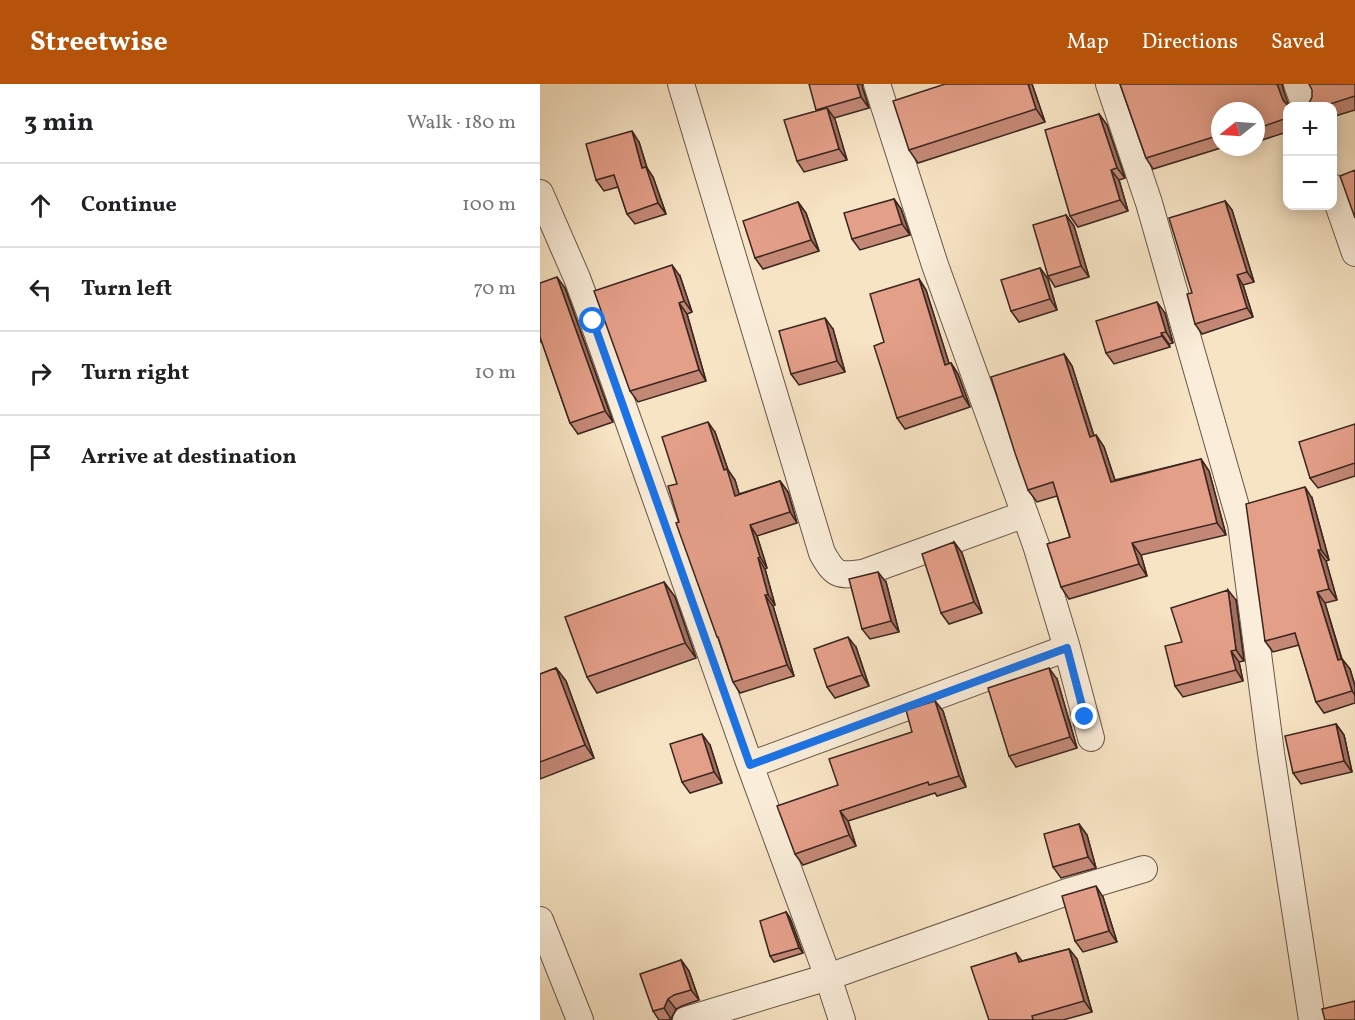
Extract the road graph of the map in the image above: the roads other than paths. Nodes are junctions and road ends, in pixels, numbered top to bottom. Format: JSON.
{"nodes":[{"id":1,"x":681,"y":84,"type":"edge"},
{"id":2,"x":877,"y":84,"type":"edge"},
{"id":3,"x":1110,"y":84,"type":"edge"},
{"id":4,"x":1297,"y":84,"type":"edge"},
{"id":5,"x":1304,"y":102,"type":"edge"},
{"id":6,"x":540,"y":193,"type":"edge"},
{"id":7,"x":1337,"y":201,"type":"edge"},
{"id":8,"x":1355,"y":253,"type":"edge"},
{"id":9,"x":1025,"y":514,"type":"junction"},
{"id":10,"x":1067,"y":648,"type":"junction"},
{"id":11,"x":1091,"y":738,"type":"dead end"},
{"id":12,"x":750,"y":765,"type":"junction"},
{"id":13,"x":1144,"y":869,"type":"dead end"},
{"id":14,"x":540,"y":920,"type":"edge"},
{"id":15,"x":828,"y":977,"type":"junction"},
{"id":16,"x":580,"y":1020,"type":"edge"},
{"id":17,"x":686,"y":1020,"type":"edge"},
{"id":18,"x":842,"y":1020,"type":"edge"},
{"id":19,"x":1312,"y":1020,"type":"edge"}],
"edges":[{"from":1,"to":9,"type":"street"},
{"from":2,"to":9,"type":"street"},
{"from":3,"to":19,"type":"street"},
{"from":4,"to":5,"type":"street"},
{"from":6,"to":12,"type":"street"},
{"from":7,"to":8,"type":"street"},
{"from":9,"to":10,"type":"street"},
{"from":10,"to":11,"type":"street"},
{"from":10,"to":12,"type":"street"},
{"from":12,"to":15,"type":"street"},
{"from":13,"to":15,"type":"street"},
{"from":14,"to":16,"type":"street"},
{"from":15,"to":17,"type":"street"},
{"from":15,"to":18,"type":"street"}]}
